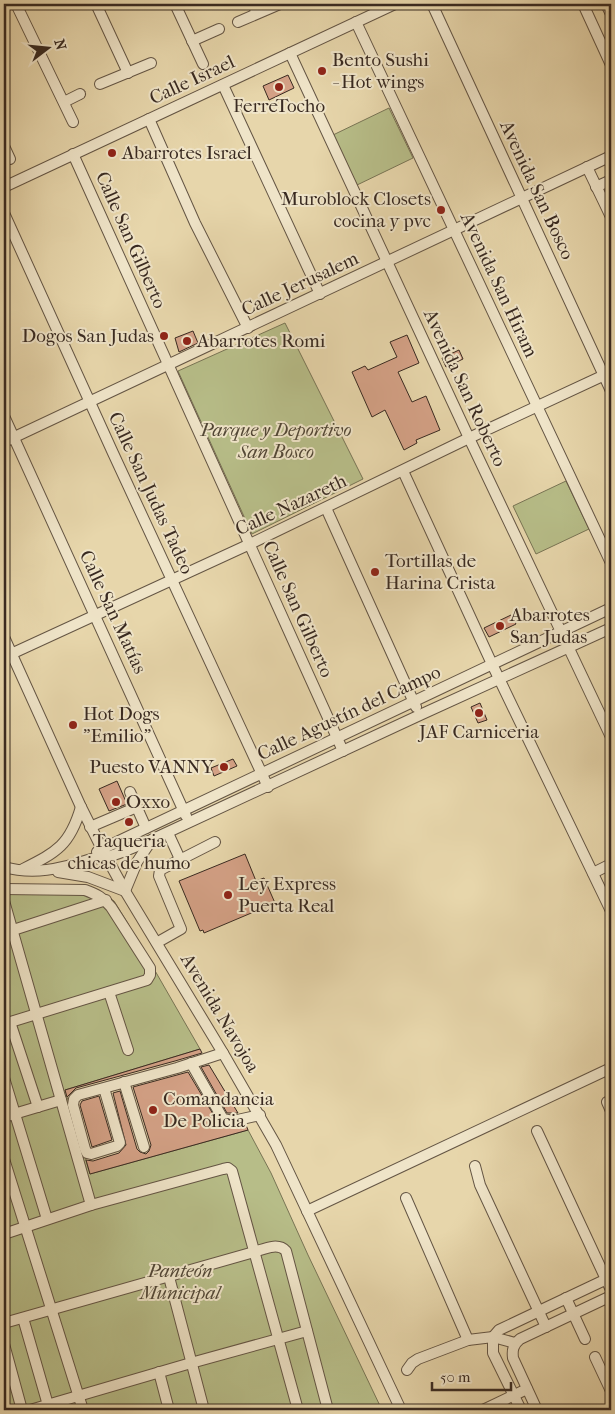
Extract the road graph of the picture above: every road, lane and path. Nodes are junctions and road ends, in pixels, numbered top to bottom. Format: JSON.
{"nodes":[{"id":1,"x":16,"y":4,"type":"edge"},
{"id":2,"x":96,"y":4,"type":"edge"},
{"id":3,"x":175,"y":4,"type":"edge"},
{"id":4,"x":280,"y":4,"type":"edge"},
{"id":5,"x":395,"y":4,"type":"edge"},
{"id":6,"x":432,"y":4,"type":"edge"},
{"id":7,"x":582,"y":4,"type":"edge"},
{"id":8,"x":606,"y":4,"type":"edge"},
{"id":9,"x":255,"y":8,"type":"edge"},
{"id":10,"x":611,"y":14,"type":"edge"},
{"id":11,"x":238,"y":22,"type":"dead end"},
{"id":12,"x":356,"y":22,"type":"junction"},
{"id":13,"x":219,"y":29,"type":"dead end"},
{"id":14,"x":192,"y":41,"type":"junction"},
{"id":15,"x":290,"y":53,"type":"junction"},
{"id":16,"x":151,"y":63,"type":"dead end"},
{"id":17,"x":203,"y":64,"type":"dead end"},
{"id":18,"x":611,"y":65,"type":"edge"},
{"id":19,"x":128,"y":73,"type":"junction"},
{"id":20,"x":100,"y":84,"type":"dead end"},
{"id":21,"x":223,"y":85,"type":"junction"},
{"id":22,"x":80,"y":94,"type":"dead end"},
{"id":23,"x":64,"y":102,"type":"junction"},
{"id":24,"x":148,"y":119,"type":"junction"},
{"id":25,"x":73,"y":122,"type":"dead end"},
{"id":26,"x":4,"y":146,"type":"edge"},
{"id":27,"x":73,"y":154,"type":"junction"},
{"id":28,"x":611,"y":156,"type":"edge"},
{"id":29,"x":10,"y":159,"type":"dead end"},
{"id":30,"x":587,"y":167,"type":"junction"},
{"id":31,"x":611,"y":180,"type":"edge"},
{"id":32,"x":4,"y":187,"type":"edge"},
{"id":33,"x":596,"y":187,"type":"junction"},
{"id":34,"x":522,"y":198,"type":"junction"},
{"id":35,"x":4,"y":213,"type":"edge"},
{"id":36,"x":611,"y":218,"type":"edge"},
{"id":37,"x":454,"y":231,"type":"junction"},
{"id":38,"x":387,"y":262,"type":"junction"},
{"id":39,"x":320,"y":294,"type":"junction"},
{"id":40,"x":248,"y":328,"type":"junction"},
{"id":41,"x":168,"y":365,"type":"junction"},
{"id":42,"x":608,"y":374,"type":"edge"},
{"id":43,"x":611,"y":392,"type":"edge"},
{"id":44,"x":90,"y":402,"type":"junction"},
{"id":45,"x":537,"y":407,"type":"junction"},
{"id":46,"x":4,"y":416,"type":"edge"},
{"id":47,"x":470,"y":438,"type":"junction"},
{"id":48,"x":9,"y":440,"type":"edge"},
{"id":49,"x":403,"y":471,"type":"junction"},
{"id":50,"x":326,"y":508,"type":"junction"},
{"id":51,"x":250,"y":544,"type":"junction"},
{"id":52,"x":611,"y":563,"type":"edge"},
{"id":53,"x":172,"y":579,"type":"junction"},
{"id":54,"x":611,"y":608,"type":"edge"},
{"id":55,"x":96,"y":615,"type":"junction"},
{"id":56,"x":611,"y":628,"type":"edge"},
{"id":57,"x":562,"y":631,"type":"junction"},
{"id":58,"x":4,"y":637,"type":"edge"},
{"id":59,"x":569,"y":647,"type":"junction"},
{"id":60,"x":11,"y":654,"type":"junction"},
{"id":61,"x":492,"y":664,"type":"junction"},
{"id":62,"x":500,"y":679,"type":"junction"},
{"id":63,"x":414,"y":702,"type":"junction"},
{"id":64,"x":420,"y":715,"type":"junction"},
{"id":65,"x":611,"y":737,"type":"edge"},
{"id":66,"x":337,"y":738,"type":"junction"},
{"id":67,"x":343,"y":750,"type":"junction"},
{"id":68,"x":261,"y":773,"type":"junction"},
{"id":69,"x":268,"y":787,"type":"junction"},
{"id":70,"x":130,"y":792,"type":"dead end"},
{"id":71,"x":80,"y":807,"type":"junction"},
{"id":72,"x":137,"y":807,"type":"junction"},
{"id":73,"x":184,"y":810,"type":"junction"},
{"id":74,"x":190,"y":823,"type":"junction"},
{"id":75,"x":90,"y":827,"type":"junction"},
{"id":76,"x":146,"y":828,"type":"junction"},
{"id":77,"x":168,"y":833,"type":"junction"},
{"id":78,"x":152,"y":840,"type":"junction"},
{"id":79,"x":215,"y":842,"type":"dead end"},
{"id":80,"x":104,"y":853,"type":"junction"},
{"id":81,"x":180,"y":859,"type":"junction"},
{"id":82,"x":611,"y":864,"type":"edge"},
{"id":83,"x":4,"y":867,"type":"edge"},
{"id":84,"x":22,"y":870,"type":"junction"},
{"id":85,"x":49,"y":870,"type":"junction"},
{"id":86,"x":593,"y":873,"type":"junction"},
{"id":87,"x":4,"y":890,"type":"edge"},
{"id":88,"x":125,"y":891,"type":"junction"},
{"id":89,"x":106,"y":900,"type":"junction"},
{"id":90,"x":4,"y":901,"type":"edge"},
{"id":91,"x":611,"y":911,"type":"edge"},
{"id":92,"x":8,"y":932,"type":"edge"},
{"id":93,"x":158,"y":942,"type":"junction"},
{"id":94,"x":109,"y":992,"type":"junction"},
{"id":95,"x":36,"y":1014,"type":"junction"},
{"id":96,"x":7,"y":1023,"type":"edge"},
{"id":97,"x":128,"y":1050,"type":"dead end"},
{"id":98,"x":224,"y":1052,"type":"junction"},
{"id":99,"x":191,"y":1063,"type":"junction"},
{"id":100,"x":611,"y":1068,"type":"edge"},
{"id":101,"x":4,"y":1078,"type":"edge"},
{"id":102,"x":124,"y":1082,"type":"junction"},
{"id":103,"x":104,"y":1088,"type":"junction"},
{"id":104,"x":61,"y":1100,"type":"junction"},
{"id":105,"x":38,"y":1107,"type":"junction"},
{"id":106,"x":15,"y":1113,"type":"junction"},
{"id":107,"x":260,"y":1115,"type":"junction"},
{"id":108,"x":4,"y":1117,"type":"edge"},
{"id":109,"x":537,"y":1131,"type":"dead end"},
{"id":110,"x":144,"y":1147,"type":"dead end"},
{"id":111,"x":4,"y":1158,"type":"edge"},
{"id":112,"x":475,"y":1166,"type":"dead end"},
{"id":113,"x":406,"y":1198,"type":"dead end"},
{"id":114,"x":91,"y":1205,"type":"junction"},
{"id":115,"x":307,"y":1211,"type":"junction"},
{"id":116,"x":47,"y":1219,"type":"junction"},
{"id":117,"x":26,"y":1227,"type":"junction"},
{"id":118,"x":4,"y":1234,"type":"edge"},
{"id":119,"x":254,"y":1252,"type":"junction"},
{"id":120,"x":170,"y":1277,"type":"junction"},
{"id":121,"x":609,"y":1279,"type":"edge"},
{"id":122,"x":611,"y":1290,"type":"edge"},
{"id":123,"x":611,"y":1296,"type":"edge"},
{"id":124,"x":566,"y":1298,"type":"junction"},
{"id":125,"x":52,"y":1310,"type":"junction"},
{"id":126,"x":538,"y":1311,"type":"junction"},
{"id":127,"x":574,"y":1314,"type":"junction"},
{"id":128,"x":23,"y":1318,"type":"junction"},
{"id":129,"x":4,"y":1324,"type":"edge"},
{"id":130,"x":546,"y":1327,"type":"junction"},
{"id":131,"x":307,"y":1331,"type":"junction"},
{"id":132,"x":493,"y":1337,"type":"junction"},
{"id":133,"x":585,"y":1338,"type":"dead end"},
{"id":134,"x":278,"y":1339,"type":"junction"},
{"id":135,"x":468,"y":1340,"type":"junction"},
{"id":136,"x":515,"y":1343,"type":"junction"},
{"id":137,"x":4,"y":1344,"type":"edge"},
{"id":138,"x":595,"y":1357,"type":"dead end"},
{"id":139,"x":191,"y":1363,"type":"junction"},
{"id":140,"x":407,"y":1370,"type":"dead end"},
{"id":141,"x":159,"y":1372,"type":"junction"},
{"id":142,"x":609,"y":1379,"type":"edge"},
{"id":143,"x":527,"y":1389,"type":"junction"},
{"id":144,"x":611,"y":1391,"type":"edge"},
{"id":145,"x":79,"y":1395,"type":"junction"},
{"id":146,"x":514,"y":1396,"type":"junction"},
{"id":147,"x":48,"y":1405,"type":"junction"},
{"id":148,"x":22,"y":1410,"type":"edge"},
{"id":149,"x":30,"y":1410,"type":"edge"},
{"id":150,"x":83,"y":1410,"type":"edge"},
{"id":151,"x":169,"y":1410,"type":"edge"},
{"id":152,"x":204,"y":1410,"type":"edge"},
{"id":153,"x":298,"y":1410,"type":"edge"},
{"id":154,"x":328,"y":1410,"type":"edge"},
{"id":155,"x":400,"y":1410,"type":"edge"},
{"id":156,"x":483,"y":1410,"type":"edge"},
{"id":157,"x":520,"y":1410,"type":"edge"},
{"id":158,"x":537,"y":1410,"type":"edge"}],
"edges":[{"from":1,"to":23,"type":"street"},
{"from":2,"to":19,"type":"street"},
{"from":3,"to":14,"type":"street"},
{"from":4,"to":9,"type":"street"},
{"from":5,"to":12,"type":"street","name":"Calle Israel"},
{"from":6,"to":34,"type":"street","name":"Avenida San Bosco"},
{"from":7,"to":18,"type":"street"},
{"from":8,"to":10,"type":"street"},
{"from":9,"to":11,"type":"street"},
{"from":12,"to":15,"type":"street","name":"Calle Israel"},
{"from":12,"to":37,"type":"street","name":"Avenida San Hiram"},
{"from":13,"to":14,"type":"street"},
{"from":14,"to":17,"type":"street"},
{"from":15,"to":21,"type":"street","name":"Calle Israel"},
{"from":15,"to":38,"type":"street","name":"Avenida San Roberto"},
{"from":16,"to":19,"type":"street"},
{"from":19,"to":20,"type":"street"},
{"from":21,"to":24,"type":"street","name":"Calle Israel"},
{"from":21,"to":39,"type":"street"},
{"from":22,"to":23,"type":"street"},
{"from":23,"to":25,"type":"street"},
{"from":24,"to":27,"type":"street","name":"Calle Israel"},
{"from":24,"to":40,"type":"street"},
{"from":26,"to":29,"type":"street"},
{"from":27,"to":32,"type":"street","name":"Calle Israel"},
{"from":27,"to":41,"type":"street","name":"Calle San Gilberto"},
{"from":28,"to":30,"type":"street","name":"Calle Jerusalem"},
{"from":30,"to":33,"type":"street"},
{"from":30,"to":34,"type":"street","name":"Calle Jerusalem"},
{"from":31,"to":33,"type":"street"},
{"from":33,"to":36,"type":"street"},
{"from":34,"to":37,"type":"street","name":"Calle Jerusalem"},
{"from":34,"to":42,"type":"street","name":"Avenida San Bosco"},
{"from":35,"to":44,"type":"street","name":"Calle San Judas Tadeo"},
{"from":37,"to":38,"type":"street","name":"Calle Jerusalem"},
{"from":37,"to":45,"type":"street","name":"Avenida San Hiram"},
{"from":38,"to":39,"type":"street","name":"Calle Jerusalem"},
{"from":38,"to":47,"type":"street","name":"Avenida San Roberto"},
{"from":39,"to":40,"type":"street","name":"Calle Jerusalem"},
{"from":40,"to":41,"type":"street","name":"Calle Jerusalem"},
{"from":41,"to":44,"type":"street","name":"Calle Jerusalem"},
{"from":41,"to":51,"type":"street","name":"Calle San Gilberto"},
{"from":42,"to":43,"type":"street","name":"Avenida San Bosco"},
{"from":42,"to":45,"type":"street","name":"Calle Nazareth"},
{"from":44,"to":48,"type":"street","name":"Calle Jerusalem"},
{"from":44,"to":53,"type":"street","name":"Calle San Judas Tadeo"},
{"from":45,"to":47,"type":"street","name":"Calle Nazareth"},
{"from":45,"to":52,"type":"street","name":"Avenida San Hiram"},
{"from":46,"to":48,"type":"street","name":"Calle San Matías"},
{"from":47,"to":49,"type":"street","name":"Calle Nazareth"},
{"from":47,"to":57,"type":"street","name":"Avenida San Roberto"},
{"from":48,"to":55,"type":"street","name":"Calle San Matías"},
{"from":49,"to":50,"type":"street","name":"Calle Nazareth"},
{"from":49,"to":61,"type":"street"},
{"from":50,"to":51,"type":"street","name":"Calle Nazareth"},
{"from":50,"to":63,"type":"street"},
{"from":51,"to":53,"type":"street","name":"Calle Nazareth"},
{"from":51,"to":66,"type":"street","name":"Calle San Gilberto"},
{"from":53,"to":55,"type":"street","name":"Calle Nazareth"},
{"from":53,"to":68,"type":"street","name":"Calle San Judas Tadeo"},
{"from":54,"to":57,"type":"street","name":"Calle Agustín del Campo"},
{"from":55,"to":60,"type":"street","name":"Calle Nazareth"},
{"from":55,"to":73,"type":"street","name":"Calle San Matías"},
{"from":56,"to":59,"type":"street","name":"Calle Agustín del Campo"},
{"from":57,"to":59,"type":"street","name":"Avenida San Roberto"},
{"from":57,"to":61,"type":"street","name":"Calle Agustín del Campo"},
{"from":58,"to":60,"type":"street","name":"Avenida Navojoa"},
{"from":59,"to":62,"type":"street","name":"Calle Agustín del Campo"},
{"from":59,"to":65,"type":"street","name":"Avenida San Roberto"},
{"from":60,"to":71,"type":"street","name":"Avenida Navojoa"},
{"from":61,"to":62,"type":"street"},
{"from":61,"to":63,"type":"street","name":"Calle Agustín del Campo"},
{"from":62,"to":64,"type":"street","name":"Calle Agustín del Campo"},
{"from":62,"to":86,"type":"street"},
{"from":63,"to":64,"type":"street"},
{"from":63,"to":66,"type":"street","name":"Calle Agustín del Campo"},
{"from":64,"to":67,"type":"street","name":"Calle Agustín del Campo"},
{"from":66,"to":67,"type":"street","name":"Calle San Gilberto"},
{"from":66,"to":68,"type":"street","name":"Calle Agustín del Campo"},
{"from":67,"to":69,"type":"street","name":"Calle Agustín del Campo"},
{"from":68,"to":69,"type":"street","name":"Calle San Judas Tadeo"},
{"from":68,"to":73,"type":"street","name":"Calle Agustín del Campo"},
{"from":69,"to":74,"type":"street","name":"Calle Agustín del Campo"},
{"from":70,"to":72,"type":"street"},
{"from":71,"to":75,"type":"street","name":"Avenida Navojoa"},
{"from":71,"to":84,"type":"street"},
{"from":72,"to":75,"type":"street"},
{"from":72,"to":76,"type":"street"},
{"from":73,"to":74,"type":"street","name":"Calle San Matías"},
{"from":73,"to":76,"type":"street","name":"Calle Agustín del Campo"},
{"from":74,"to":77,"type":"street","name":"Calle Agustín del Campo"},
{"from":75,"to":80,"type":"street","name":"Avenida Navojoa"},
{"from":76,"to":80,"type":"street","name":"Calle Agustín del Campo"},
{"from":77,"to":78,"type":"street","name":"Calle Agustín del Campo"},
{"from":77,"to":81,"type":"street"},
{"from":78,"to":80,"type":"street","name":"Calle Agustín del Campo"},
{"from":78,"to":88,"type":"street"},
{"from":79,"to":81,"type":"street"},
{"from":80,"to":85,"type":"street"},
{"from":80,"to":88,"type":"street","name":"Avenida Navojoa"},
{"from":81,"to":93,"type":"street"},
{"from":82,"to":86,"type":"street"},
{"from":83,"to":84,"type":"street"},
{"from":84,"to":85,"type":"street"},
{"from":85,"to":88,"type":"street"},
{"from":86,"to":91,"type":"street"},
{"from":87,"to":89,"type":"street"},
{"from":88,"to":93,"type":"street","name":"Avenida Navojoa"},
{"from":89,"to":92,"type":"street"},
{"from":89,"to":94,"type":"street"},
{"from":90,"to":92,"type":"street"},
{"from":92,"to":95,"type":"street"},
{"from":93,"to":98,"type":"street","name":"Avenida Navojoa"},
{"from":94,"to":95,"type":"street"},
{"from":94,"to":97,"type":"street"},
{"from":95,"to":96,"type":"street"},
{"from":95,"to":104,"type":"street"},
{"from":96,"to":105,"type":"street"},
{"from":98,"to":99,"type":"street"},
{"from":98,"to":107,"type":"street","name":"Avenida Navojoa"},
{"from":99,"to":102,"type":"street"},
{"from":99,"to":107,"type":"street"},
{"from":100,"to":115,"type":"street"},
{"from":101,"to":106,"type":"street"},
{"from":102,"to":103,"type":"street"},
{"from":102,"to":110,"type":"street"},
{"from":103,"to":103,"type":"street"},
{"from":104,"to":105,"type":"street"},
{"from":104,"to":114,"type":"street"},
{"from":105,"to":106,"type":"street"},
{"from":106,"to":108,"type":"street"},
{"from":106,"to":116,"type":"street"},
{"from":107,"to":115,"type":"street","name":"Avenida Navojoa"},
{"from":109,"to":121,"type":"street"},
{"from":111,"to":117,"type":"street"},
{"from":112,"to":126,"type":"street"},
{"from":113,"to":135,"type":"street"},
{"from":114,"to":116,"type":"street"},
{"from":114,"to":119,"type":"street"},
{"from":115,"to":155,"type":"street","name":"Avenida Navojoa"},
{"from":116,"to":117,"type":"street"},
{"from":117,"to":118,"type":"street"},
{"from":117,"to":125,"type":"street"},
{"from":119,"to":120,"type":"street"},
{"from":119,"to":131,"type":"street"},
{"from":119,"to":134,"type":"street"},
{"from":120,"to":125,"type":"street"},
{"from":120,"to":139,"type":"street"},
{"from":121,"to":122,"type":"street"},
{"from":121,"to":124,"type":"street"},
{"from":123,"to":127,"type":"street"},
{"from":124,"to":126,"type":"street"},
{"from":124,"to":127,"type":"street"},
{"from":125,"to":128,"type":"street"},
{"from":125,"to":145,"type":"street"},
{"from":126,"to":130,"type":"street"},
{"from":126,"to":132,"type":"street"},
{"from":127,"to":130,"type":"street"},
{"from":127,"to":133,"type":"street"},
{"from":128,"to":129,"type":"street"},
{"from":128,"to":147,"type":"street"},
{"from":130,"to":136,"type":"street"},
{"from":131,"to":134,"type":"street"},
{"from":131,"to":154,"type":"street"},
{"from":132,"to":135,"type":"street"},
{"from":132,"to":136,"type":"street"},
{"from":132,"to":146,"type":"street"},
{"from":134,"to":139,"type":"street"},
{"from":134,"to":153,"type":"street"},
{"from":135,"to":140,"type":"street"},
{"from":136,"to":143,"type":"street"},
{"from":137,"to":148,"type":"street"},
{"from":138,"to":142,"type":"street"},
{"from":139,"to":141,"type":"street"},
{"from":139,"to":152,"type":"street"},
{"from":141,"to":145,"type":"street"},
{"from":141,"to":151,"type":"street"},
{"from":142,"to":144,"type":"street"},
{"from":143,"to":146,"type":"street"},
{"from":143,"to":158,"type":"street"},
{"from":145,"to":147,"type":"street"},
{"from":145,"to":150,"type":"street"},
{"from":146,"to":156,"type":"street"},
{"from":146,"to":157,"type":"street"},
{"from":147,"to":149,"type":"street"}]}
